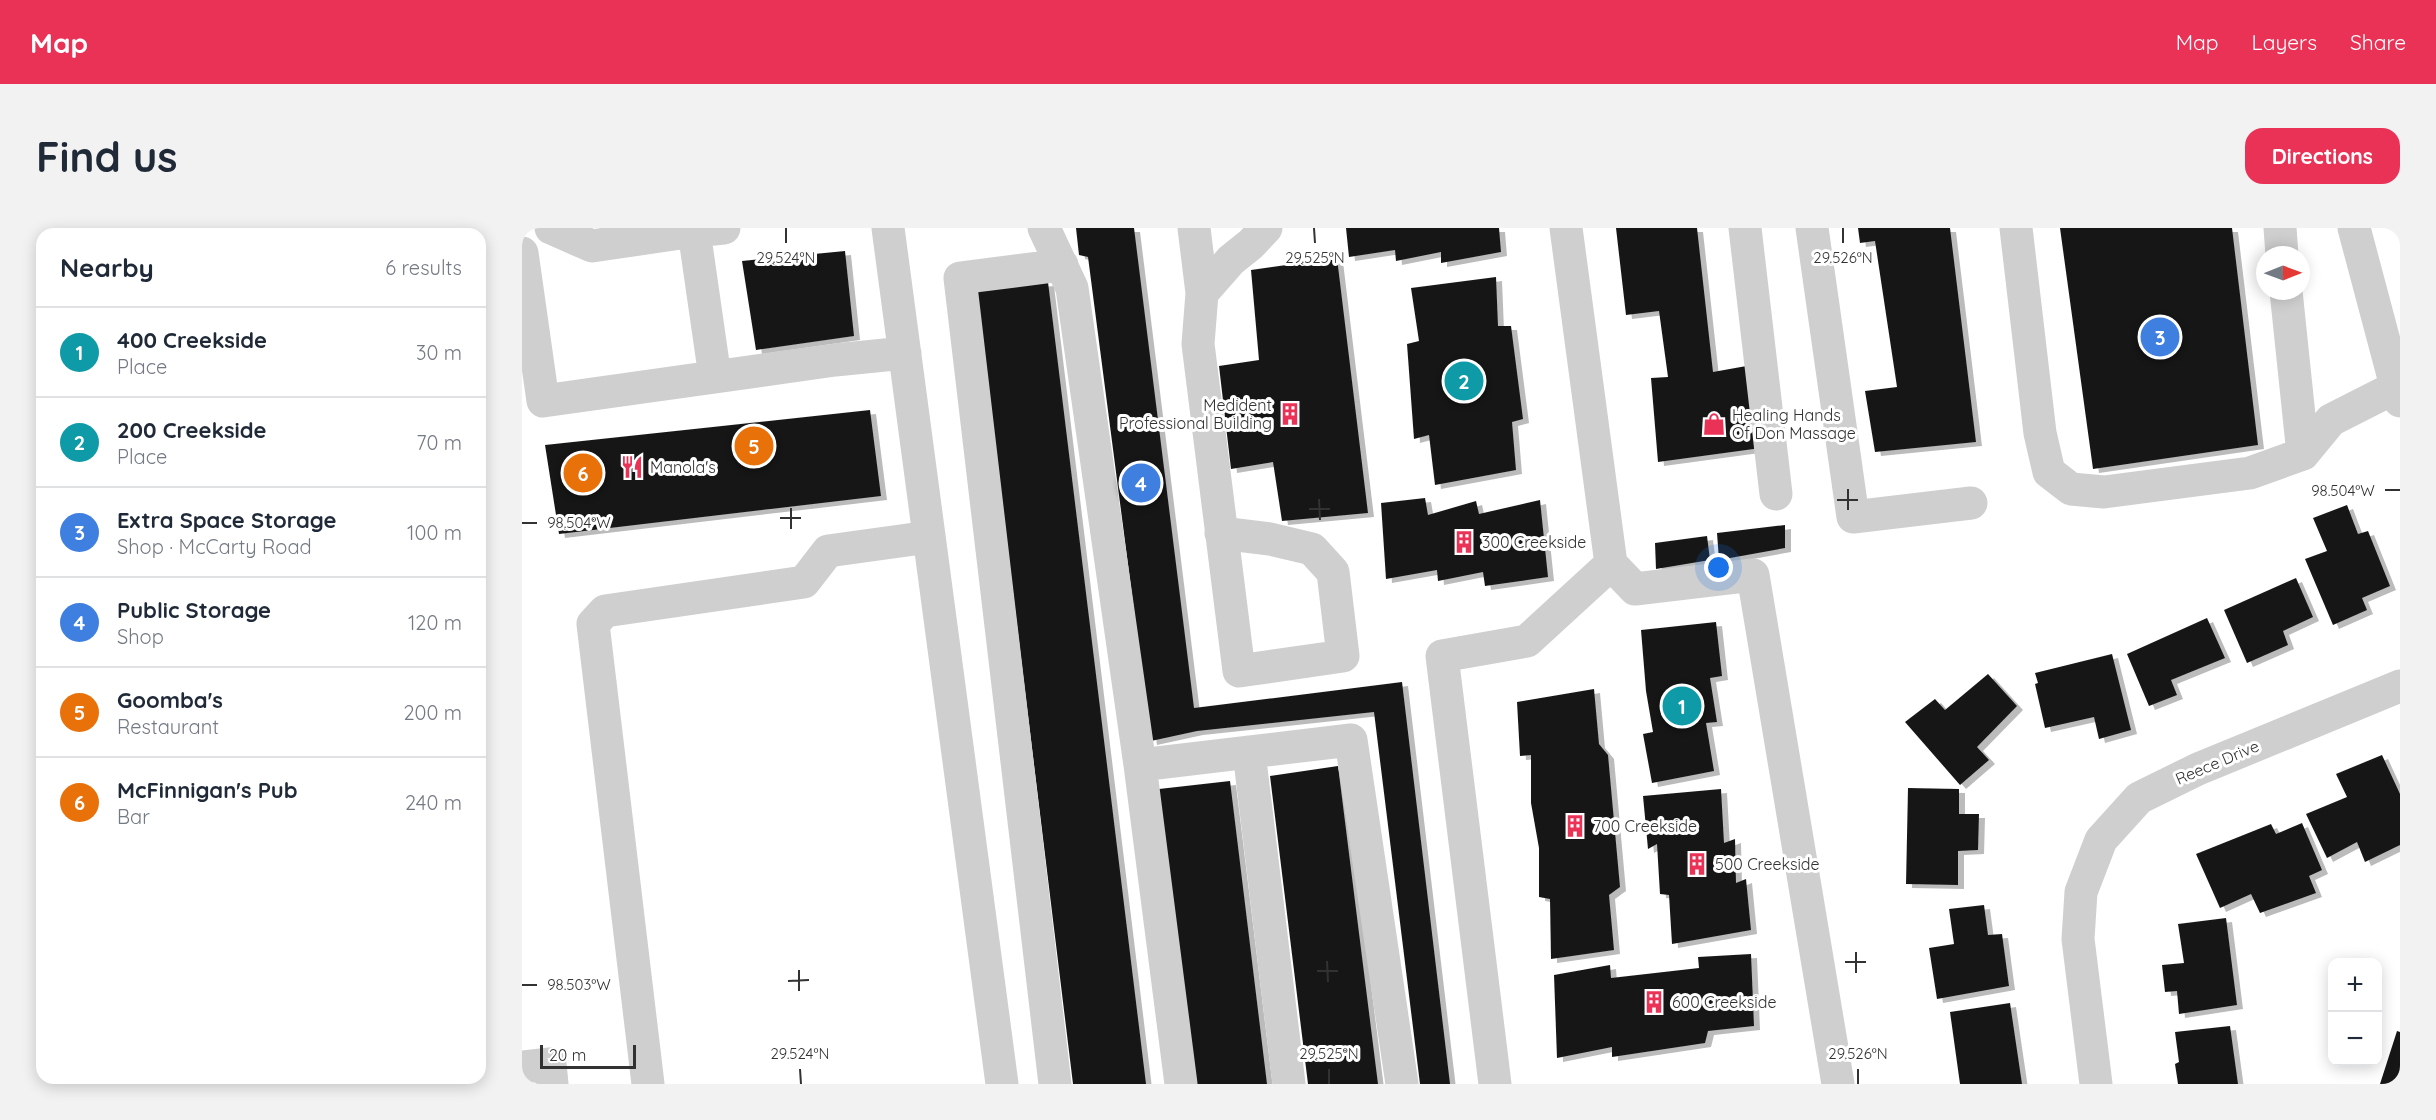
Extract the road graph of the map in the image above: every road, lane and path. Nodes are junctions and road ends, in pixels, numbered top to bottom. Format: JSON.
{"nodes":[{"id":1,"x":550,"y":228,"type":"edge"},
{"id":2,"x":888,"y":228,"type":"edge"},
{"id":3,"x":1044,"y":228,"type":"edge"},
{"id":4,"x":1194,"y":228,"type":"edge"},
{"id":5,"x":1266,"y":228,"type":"edge"},
{"id":6,"x":1566,"y":228,"type":"edge"},
{"id":7,"x":1745,"y":228,"type":"edge"},
{"id":8,"x":1812,"y":228,"type":"edge"},
{"id":9,"x":2016,"y":228,"type":"edge"},
{"id":10,"x":2280,"y":228,"type":"edge"},
{"id":11,"x":2354,"y":228,"type":"edge"},
{"id":12,"x":704,"y":229,"type":"edge"},
{"id":13,"x":522,"y":243,"type":"edge"},
{"id":14,"x":2281,"y":246,"type":"edge"},
{"id":15,"x":522,"y":253,"type":"edge"},
{"id":16,"x":1062,"y":265,"type":"junction"},
{"id":17,"x":1202,"y":293,"type":"junction"},
{"id":18,"x":2287,"y":300,"type":"edge"},
{"id":19,"x":905,"y":353,"type":"junction"},
{"id":20,"x":716,"y":377,"type":"junction"},
{"id":21,"x":2398,"y":394,"type":"edge"},
{"id":22,"x":2303,"y":454,"type":"junction"},
{"id":23,"x":1776,"y":494,"type":"dead end"},
{"id":24,"x":1971,"y":503,"type":"dead end"},
{"id":25,"x":1221,"y":532,"type":"junction"},
{"id":26,"x":929,"y":537,"type":"junction"},
{"id":27,"x":1611,"y":564,"type":"junction"},
{"id":28,"x":2400,"y":686,"type":"edge"},
{"id":29,"x":1249,"y":752,"type":"junction"},
{"id":30,"x":1140,"y":765,"type":"junction"},
{"id":31,"x":522,"y":1068,"type":"edge"},
{"id":32,"x":552,"y":1084,"type":"edge"},
{"id":33,"x":648,"y":1084,"type":"edge"},
{"id":34,"x":1002,"y":1084,"type":"edge"},
{"id":35,"x":1055,"y":1084,"type":"edge"},
{"id":36,"x":1181,"y":1084,"type":"edge"},
{"id":37,"x":1289,"y":1084,"type":"edge"},
{"id":38,"x":1402,"y":1084,"type":"edge"},
{"id":39,"x":1495,"y":1084,"type":"edge"},
{"id":40,"x":1838,"y":1084,"type":"edge"},
{"id":41,"x":2096,"y":1084,"type":"edge"}],
"edges":[{"from":1,"to":12,"type":"street"},
{"from":1,"to":13,"type":"street"},
{"from":2,"to":19,"type":"street"},
{"from":3,"to":16,"type":"street"},
{"from":4,"to":17,"type":"street"},
{"from":5,"to":17,"type":"street"},
{"from":6,"to":27,"type":"street"},
{"from":7,"to":23,"type":"street"},
{"from":8,"to":24,"type":"street"},
{"from":9,"to":22,"type":"street"},
{"from":10,"to":14,"type":"street"},
{"from":11,"to":21,"type":"street"},
{"from":12,"to":20,"type":"street"},
{"from":15,"to":20,"type":"street"},
{"from":16,"to":30,"type":"street"},
{"from":16,"to":35,"type":"street"},
{"from":17,"to":25,"type":"street"},
{"from":18,"to":22,"type":"street"},
{"from":19,"to":20,"type":"street"},
{"from":19,"to":26,"type":"street"},
{"from":21,"to":22,"type":"street"},
{"from":25,"to":25,"type":"street"},
{"from":26,"to":33,"type":"street"},
{"from":26,"to":34,"type":"street"},
{"from":27,"to":39,"type":"street"},
{"from":27,"to":40,"type":"street"},
{"from":28,"to":41,"type":"street","name":"Reece Drive"},
{"from":29,"to":30,"type":"street"},
{"from":29,"to":37,"type":"street"},
{"from":29,"to":38,"type":"street"},
{"from":30,"to":36,"type":"street"},
{"from":31,"to":32,"type":"street"}]}
